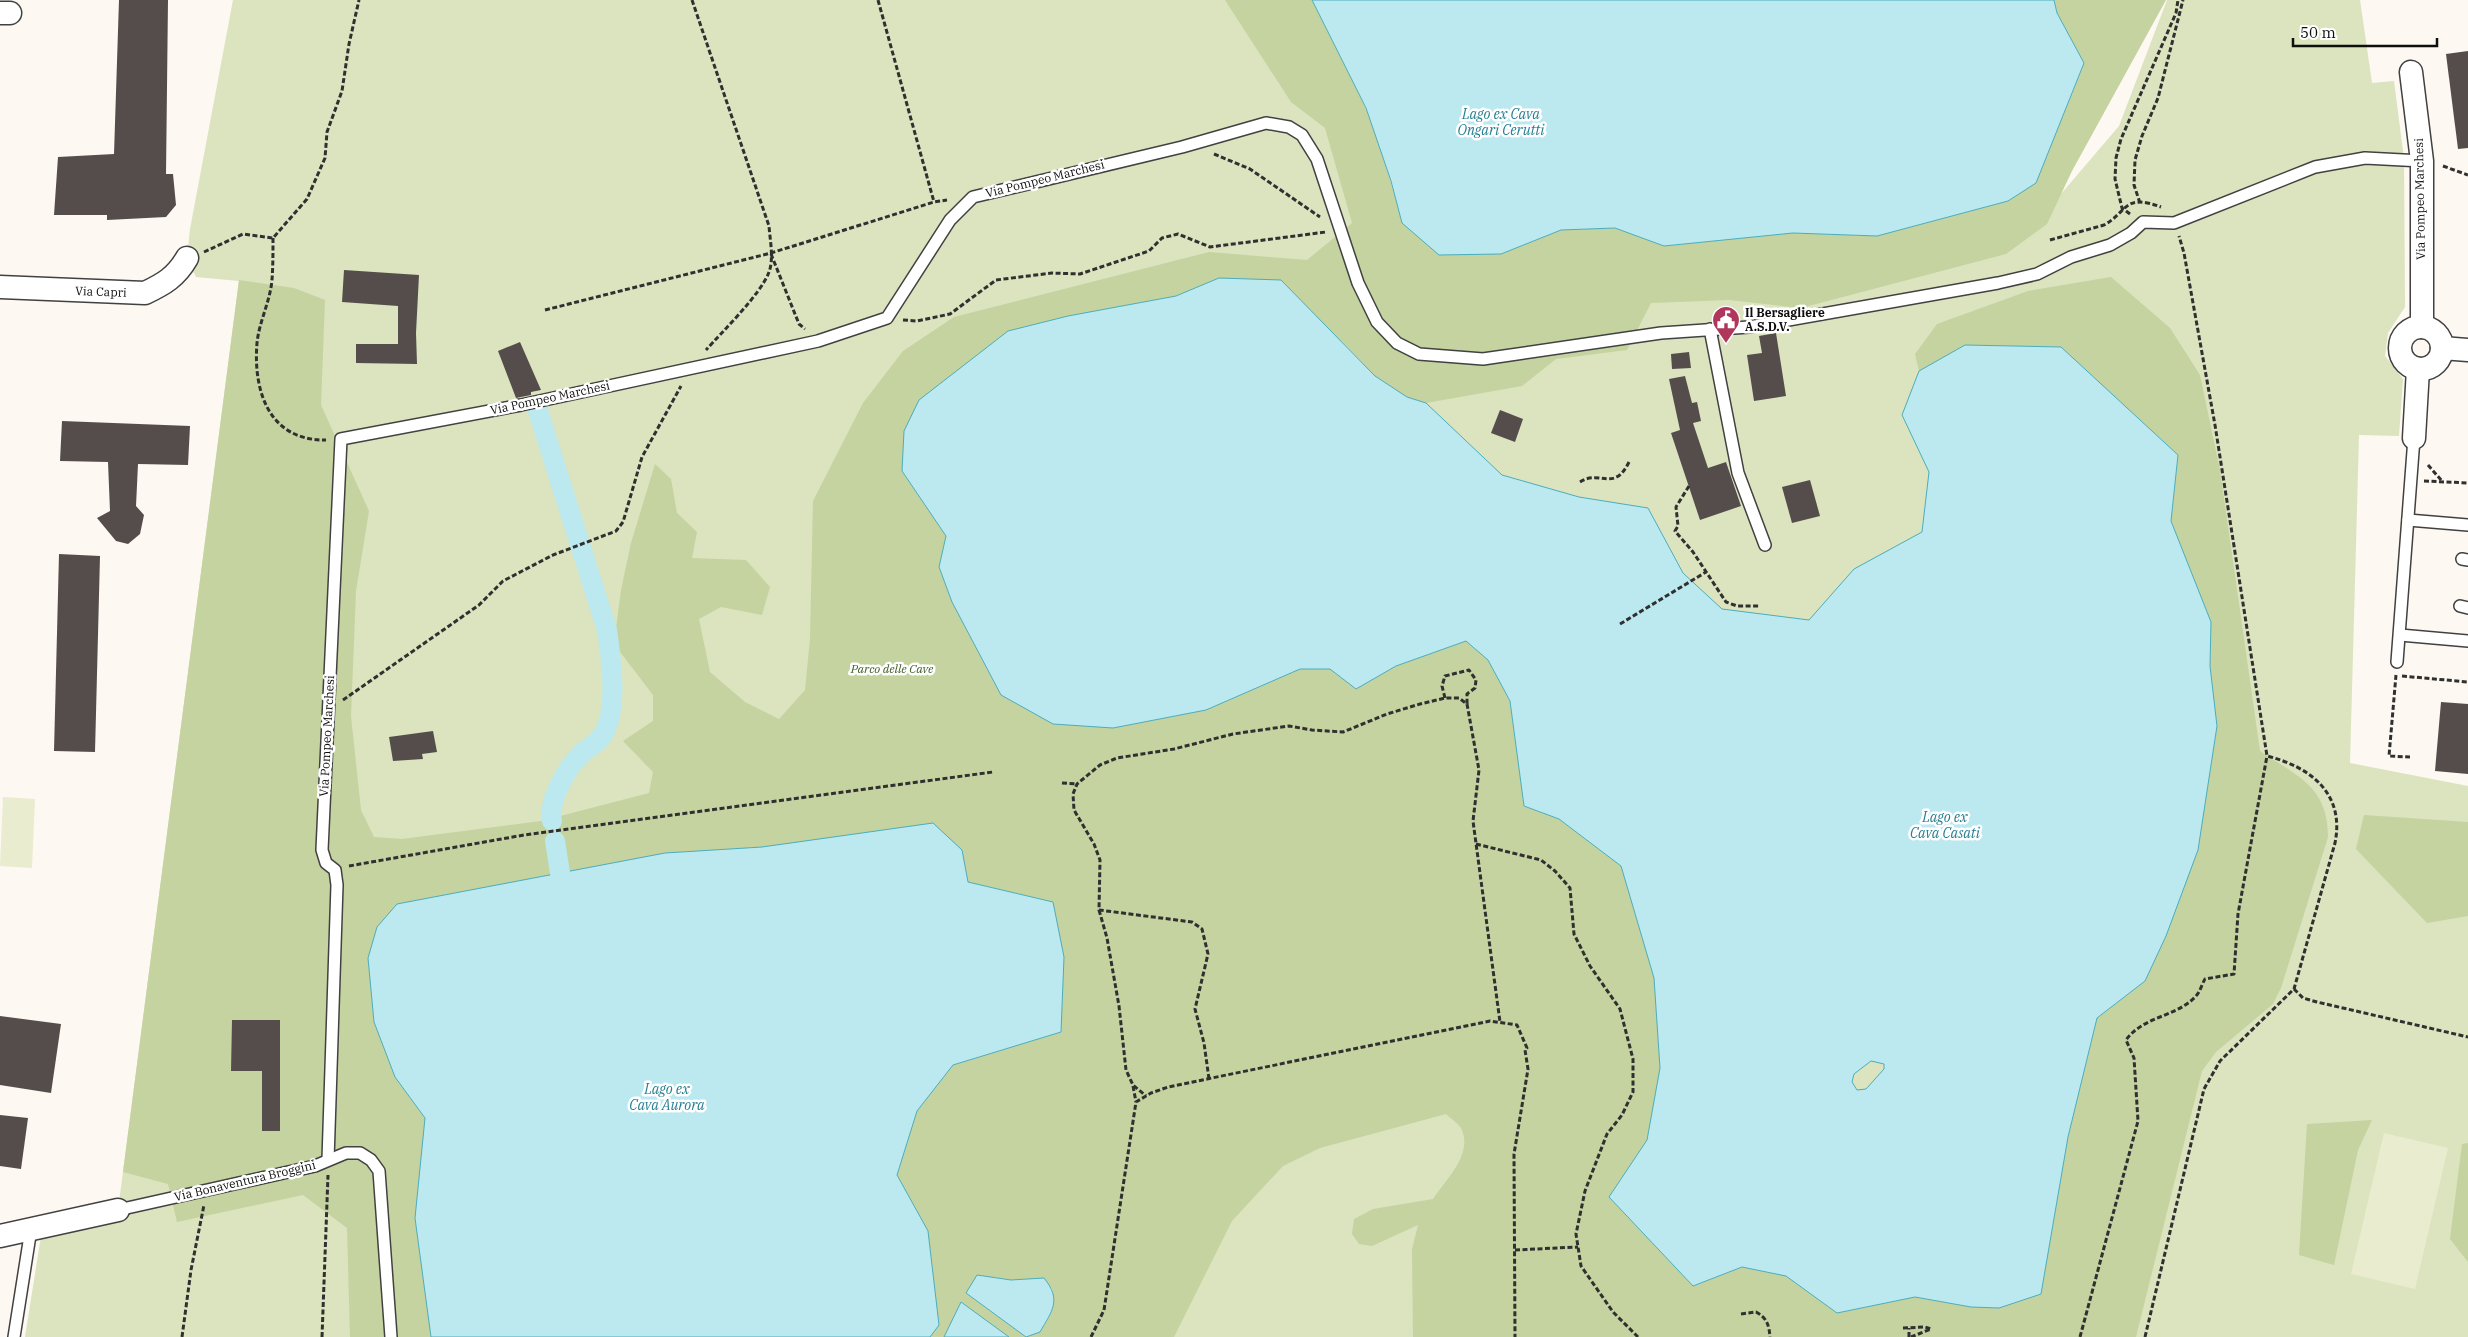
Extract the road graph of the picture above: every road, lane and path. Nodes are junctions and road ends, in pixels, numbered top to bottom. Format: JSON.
{"nodes":[{"id":1,"x":359,"y":0,"type":"edge"},
{"id":2,"x":692,"y":0,"type":"edge"},
{"id":3,"x":878,"y":0,"type":"edge"},
{"id":4,"x":2178,"y":0,"type":"edge"},
{"id":5,"x":2183,"y":0,"type":"edge"},
{"id":6,"x":2411,"y":72,"type":"dead end"},
{"id":7,"x":1182,"y":147,"type":"junction"},
{"id":8,"x":2422,"y":162,"type":"junction"},
{"id":9,"x":2468,"y":175,"type":"edge"},
{"id":10,"x":973,"y":197,"type":"junction"},
{"id":11,"x":934,"y":202,"type":"junction"},
{"id":12,"x":2122,"y":208,"type":"junction"},
{"id":13,"x":2142,"y":222,"type":"junction"},
{"id":14,"x":2174,"y":223,"type":"junction"},
{"id":15,"x":1341,"y":230,"type":"junction"},
{"id":16,"x":273,"y":238,"type":"junction"},
{"id":17,"x":2050,"y":240,"type":"dead end"},
{"id":18,"x":771,"y":253,"type":"junction"},
{"id":19,"x":187,"y":258,"type":"joint"},
{"id":20,"x":0,"y":287,"type":"edge"},
{"id":21,"x":544,"y":310,"type":"dead end"},
{"id":22,"x":887,"y":318,"type":"junction"},
{"id":23,"x":2422,"y":328,"type":"junction"},
{"id":24,"x":1710,"y":330,"type":"junction"},
{"id":25,"x":818,"y":341,"type":"junction"},
{"id":26,"x":2442,"y":348,"type":"junction"},
{"id":27,"x":2468,"y":350,"type":"edge"},
{"id":28,"x":692,"y":366,"type":"junction"},
{"id":29,"x":2418,"y":369,"type":"junction"},
{"id":30,"x":2414,"y":438,"type":"joint"},
{"id":31,"x":324,"y":440,"type":"dead end"},
{"id":32,"x":2428,"y":456,"type":"dead end"},
{"id":33,"x":1629,"y":462,"type":"dead end"},
{"id":34,"x":2411,"y":480,"type":"junction"},
{"id":35,"x":1580,"y":482,"type":"dead end"},
{"id":36,"x":2443,"y":482,"type":"junction"},
{"id":37,"x":2468,"y":484,"type":"edge"},
{"id":38,"x":1689,"y":486,"type":"dead end"},
{"id":39,"x":2408,"y":520,"type":"junction"},
{"id":40,"x":2468,"y":525,"type":"edge"},
{"id":41,"x":1765,"y":545,"type":"dead end"},
{"id":42,"x":1706,"y":572,"type":"junction"},
{"id":43,"x":1758,"y":606,"type":"dead end"},
{"id":44,"x":1620,"y":624,"type":"dead end"},
{"id":45,"x":2400,"y":635,"type":"junction"},
{"id":46,"x":2468,"y":641,"type":"edge"},
{"id":47,"x":2397,"y":662,"type":"joint"},
{"id":48,"x":2396,"y":675,"type":"junction"},
{"id":49,"x":2468,"y":682,"type":"edge"},
{"id":50,"x":1445,"y":698,"type":"junction"},
{"id":51,"x":1467,"y":704,"type":"junction"},
{"id":52,"x":328,"y":711,"type":"junction"},
{"id":53,"x":2267,"y":756,"type":"junction"},
{"id":54,"x":2410,"y":757,"type":"dead end"},
{"id":55,"x":993,"y":772,"type":"dead end"},
{"id":56,"x":1062,"y":783,"type":"dead end"},
{"id":57,"x":1077,"y":784,"type":"junction"},
{"id":58,"x":1476,"y":844,"type":"junction"},
{"id":59,"x":334,"y":869,"type":"junction"},
{"id":60,"x":1099,"y":910,"type":"junction"},
{"id":61,"x":2294,"y":988,"type":"junction"},
{"id":62,"x":1500,"y":1022,"type":"junction"},
{"id":63,"x":2468,"y":1037,"type":"edge"},
{"id":64,"x":1209,"y":1079,"type":"junction"},
{"id":65,"x":1133,"y":1085,"type":"junction"},
{"id":66,"x":1146,"y":1096,"type":"junction"},
{"id":67,"x":1136,"y":1102,"type":"junction"},
{"id":68,"x":328,"y":1160,"type":"junction"},
{"id":69,"x":207,"y":1190,"type":"junction"},
{"id":70,"x":118,"y":1210,"type":"joint"},
{"id":71,"x":31,"y":1229,"type":"junction"},
{"id":72,"x":0,"y":1236,"type":"edge"},
{"id":73,"x":1578,"y":1246,"type":"junction"},
{"id":74,"x":1514,"y":1250,"type":"junction"},
{"id":75,"x":1741,"y":1314,"type":"dead end"},
{"id":76,"x":1903,"y":1328,"type":"dead end"},
{"id":77,"x":1909,"y":1328,"type":"junction"},
{"id":78,"x":14,"y":1337,"type":"edge"},
{"id":79,"x":182,"y":1337,"type":"edge"},
{"id":80,"x":322,"y":1337,"type":"edge"},
{"id":81,"x":390,"y":1337,"type":"edge"},
{"id":82,"x":1091,"y":1337,"type":"edge"},
{"id":83,"x":1515,"y":1337,"type":"edge"},
{"id":84,"x":1638,"y":1337,"type":"edge"},
{"id":85,"x":1770,"y":1337,"type":"edge"},
{"id":86,"x":1910,"y":1337,"type":"edge"},
{"id":87,"x":2080,"y":1337,"type":"edge"},
{"id":88,"x":2145,"y":1337,"type":"edge"}],
"edges":[{"from":1,"to":16,"type":"path"},
{"from":2,"to":18,"type":"path"},
{"from":3,"to":11,"type":"path"},
{"from":4,"to":12,"type":"path"},
{"from":5,"to":12,"type":"path"},
{"from":6,"to":8,"type":"street","name":"Via Pompeo Marchesi"},
{"from":7,"to":10,"type":"lane","name":"Via Pompeo Marchesi"},
{"from":7,"to":15,"type":"path"},
{"from":7,"to":15,"type":"lane","name":"Via Pompeo Marchesi"},
{"from":8,"to":9,"type":"path"},
{"from":8,"to":14,"type":"lane"},
{"from":8,"to":23,"type":"street","name":"Via Pompeo Marchesi"},
{"from":10,"to":11,"type":"path"},
{"from":10,"to":22,"type":"lane","name":"Via Pompeo Marchesi"},
{"from":11,"to":18,"type":"path"},
{"from":12,"to":13,"type":"path"},
{"from":12,"to":17,"type":"path"},
{"from":13,"to":14,"type":"lane"},
{"from":13,"to":24,"type":"lane","name":"Via Pompeo Marchesi"},
{"from":14,"to":53,"type":"path"},
{"from":15,"to":22,"type":"path"},
{"from":15,"to":24,"type":"lane","name":"Via Pompeo Marchesi"},
{"from":16,"to":19,"type":"path"},
{"from":16,"to":31,"type":"path"},
{"from":18,"to":21,"type":"path"},
{"from":18,"to":25,"type":"path"},
{"from":18,"to":28,"type":"path"},
{"from":19,"to":20,"type":"street","name":"Via Capri"},
{"from":22,"to":25,"type":"lane","name":"Via Pompeo Marchesi"},
{"from":23,"to":26,"type":"street"},
{"from":23,"to":29,"type":"street"},
{"from":24,"to":41,"type":"lane"},
{"from":25,"to":28,"type":"lane","name":"Via Pompeo Marchesi"},
{"from":26,"to":27,"type":"street"},
{"from":26,"to":29,"type":"street"},
{"from":28,"to":52,"type":"path"},
{"from":28,"to":52,"type":"lane","name":"Via Pompeo Marchesi"},
{"from":29,"to":30,"type":"street"},
{"from":30,"to":34,"type":"lane"},
{"from":32,"to":36,"type":"path"},
{"from":33,"to":35,"type":"path"},
{"from":34,"to":36,"type":"path"},
{"from":34,"to":39,"type":"lane"},
{"from":36,"to":37,"type":"path"},
{"from":38,"to":42,"type":"path"},
{"from":39,"to":40,"type":"lane"},
{"from":39,"to":45,"type":"lane"},
{"from":42,"to":43,"type":"path"},
{"from":42,"to":44,"type":"path"},
{"from":45,"to":46,"type":"lane"},
{"from":45,"to":47,"type":"lane"},
{"from":47,"to":48,"type":"path"},
{"from":48,"to":49,"type":"path"},
{"from":48,"to":54,"type":"path"},
{"from":50,"to":51,"type":"path"},
{"from":50,"to":51,"type":"path"},
{"from":50,"to":57,"type":"path"},
{"from":51,"to":58,"type":"path"},
{"from":52,"to":59,"type":"lane","name":"Via Pompeo Marchesi"},
{"from":53,"to":61,"type":"path"},
{"from":53,"to":87,"type":"path"},
{"from":55,"to":59,"type":"path"},
{"from":56,"to":57,"type":"path"},
{"from":57,"to":60,"type":"path"},
{"from":58,"to":62,"type":"path"},
{"from":58,"to":73,"type":"path"},
{"from":59,"to":68,"type":"lane","name":"Via Pompeo Marchesi"},
{"from":60,"to":64,"type":"path"},
{"from":60,"to":65,"type":"path"},
{"from":61,"to":63,"type":"path"},
{"from":61,"to":88,"type":"path"},
{"from":62,"to":64,"type":"path"},
{"from":62,"to":74,"type":"path"},
{"from":64,"to":66,"type":"path"},
{"from":65,"to":66,"type":"path"},
{"from":65,"to":67,"type":"path"},
{"from":66,"to":67,"type":"path"},
{"from":67,"to":82,"type":"path"},
{"from":68,"to":69,"type":"lane","name":"Via Bonaventura Broggini"},
{"from":68,"to":80,"type":"path"},
{"from":68,"to":81,"type":"lane","name":"Via Bonaventura Broggini"},
{"from":69,"to":70,"type":"lane","name":"Via Bonaventura Broggini"},
{"from":69,"to":79,"type":"path"},
{"from":70,"to":71,"type":"street","name":"Via Bonaventura Broggini"},
{"from":71,"to":72,"type":"street","name":"Via Bonaventura Broggini"},
{"from":71,"to":78,"type":"lane"},
{"from":73,"to":74,"type":"path"},
{"from":73,"to":84,"type":"path"},
{"from":74,"to":83,"type":"path"},
{"from":75,"to":85,"type":"path"},
{"from":76,"to":77,"type":"path"},
{"from":77,"to":86,"type":"path"},
{"from":77,"to":86,"type":"path"}]}
